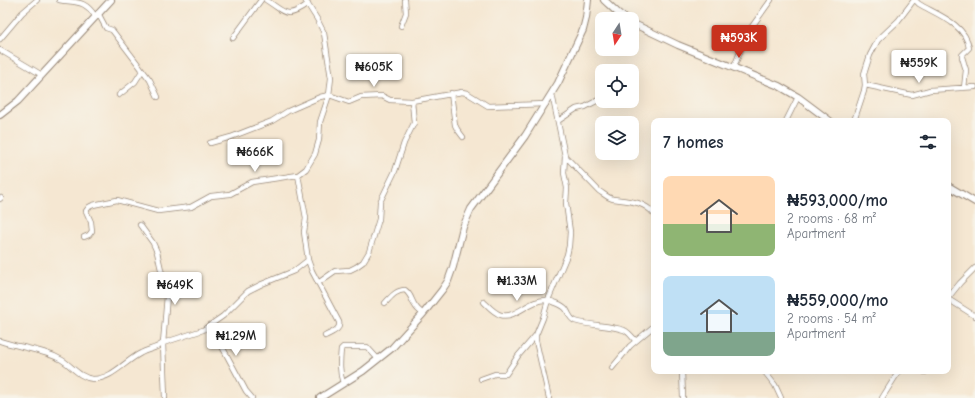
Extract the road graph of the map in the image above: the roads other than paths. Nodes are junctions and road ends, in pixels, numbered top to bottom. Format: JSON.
{"nodes":[{"id":1,"x":37,"y":0,"type":"edge"},
{"id":2,"x":59,"y":0,"type":"edge"},
{"id":3,"x":111,"y":0,"type":"edge"},
{"id":4,"x":261,"y":0,"type":"edge"},
{"id":5,"x":266,"y":0,"type":"edge"},
{"id":6,"x":405,"y":0,"type":"edge"},
{"id":7,"x":588,"y":0,"type":"edge"},
{"id":8,"x":604,"y":0,"type":"edge"},
{"id":9,"x":772,"y":0,"type":"edge"},
{"id":10,"x":914,"y":0,"type":"edge"},
{"id":11,"x":306,"y":2,"type":"edge"},
{"id":12,"x":617,"y":12,"type":"edge"},
{"id":13,"x":96,"y":15,"type":"junction"},
{"id":14,"x":401,"y":26,"type":"dead end"},
{"id":15,"x":639,"y":26,"type":"edge"},
{"id":16,"x":233,"y":38,"type":"dead end"},
{"id":17,"x":0,"y":39,"type":"edge"},
{"id":18,"x":0,"y":50,"type":"edge"},
{"id":19,"x":734,"y":67,"type":"junction"},
{"id":20,"x":142,"y":71,"type":"junction"},
{"id":21,"x":42,"y":75,"type":"junction"},
{"id":22,"x":865,"y":85,"type":"junction"},
{"id":23,"x":975,"y":87,"type":"edge"},
{"id":24,"x":964,"y":88,"type":"junction"},
{"id":25,"x":451,"y":93,"type":"junction"},
{"id":26,"x":552,"y":94,"type":"junction"},
{"id":27,"x":119,"y":95,"type":"dead end"},
{"id":28,"x":329,"y":95,"type":"junction"},
{"id":29,"x":158,"y":97,"type":"dead end"},
{"id":30,"x":798,"y":97,"type":"junction"},
{"id":31,"x":412,"y":102,"type":"junction"},
{"id":32,"x":595,"y":102,"type":"edge"},
{"id":33,"x":546,"y":104,"type":"junction"},
{"id":34,"x":0,"y":115,"type":"edge"},
{"id":35,"x":788,"y":118,"type":"edge"},
{"id":36,"x":826,"y":118,"type":"edge"},
{"id":37,"x":855,"y":118,"type":"edge"},
{"id":38,"x":558,"y":121,"type":"junction"},
{"id":39,"x":463,"y":137,"type":"dead end"},
{"id":40,"x":210,"y":143,"type":"dead end"},
{"id":41,"x":565,"y":156,"type":"junction"},
{"id":42,"x":298,"y":175,"type":"junction"},
{"id":43,"x":951,"y":188,"type":"edge"},
{"id":44,"x":975,"y":202,"type":"edge"},
{"id":45,"x":651,"y":212,"type":"edge"},
{"id":46,"x":140,"y":225,"type":"dead end"},
{"id":47,"x":84,"y":237,"type":"dead end"},
{"id":48,"x":308,"y":260,"type":"junction"},
{"id":49,"x":975,"y":268,"type":"edge"},
{"id":50,"x":318,"y":283,"type":"junction"},
{"id":51,"x":951,"y":295,"type":"edge"},
{"id":52,"x":548,"y":300,"type":"junction"},
{"id":53,"x":951,"y":301,"type":"edge"},
{"id":54,"x":484,"y":302,"type":"dead end"},
{"id":55,"x":386,"y":303,"type":"dead end"},
{"id":56,"x":423,"y":314,"type":"junction"},
{"id":57,"x":975,"y":316,"type":"edge"},
{"id":58,"x":209,"y":326,"type":"junction"},
{"id":59,"x":651,"y":328,"type":"edge"},
{"id":60,"x":536,"y":334,"type":"junction"},
{"id":61,"x":325,"y":336,"type":"dead end"},
{"id":62,"x":635,"y":340,"type":"junction"},
{"id":63,"x":0,"y":341,"type":"edge"},
{"id":64,"x":163,"y":344,"type":"junction"},
{"id":65,"x":378,"y":359,"type":"junction"},
{"id":66,"x":612,"y":368,"type":"dead end"},
{"id":67,"x":682,"y":374,"type":"edge"},
{"id":68,"x":766,"y":374,"type":"edge"},
{"id":69,"x":897,"y":374,"type":"edge"},
{"id":70,"x":481,"y":378,"type":"dead end"},
{"id":71,"x":343,"y":383,"type":"junction"},
{"id":72,"x":164,"y":398,"type":"edge"},
{"id":73,"x":252,"y":398,"type":"edge"},
{"id":74,"x":320,"y":398,"type":"edge"},
{"id":75,"x":549,"y":398,"type":"edge"},
{"id":76,"x":684,"y":398,"type":"edge"},
{"id":77,"x":781,"y":398,"type":"edge"},
{"id":78,"x":882,"y":398,"type":"edge"}],
"edges":[{"from":1,"to":17,"type":"street"},
{"from":2,"to":13,"type":"street"},
{"from":3,"to":13,"type":"main road"},
{"from":4,"to":16,"type":"street"},
{"from":5,"to":11,"type":"street"},
{"from":6,"to":14,"type":"street"},
{"from":7,"to":26,"type":"main road"},
{"from":8,"to":12,"type":"main road"},
{"from":9,"to":19,"type":"street"},
{"from":10,"to":22,"type":"street"},
{"from":10,"to":24,"type":"street"},
{"from":11,"to":28,"type":"street"},
{"from":13,"to":20,"type":"street"},
{"from":13,"to":21,"type":"main road"},
{"from":15,"to":19,"type":"main road"},
{"from":18,"to":21,"type":"street"},
{"from":19,"to":30,"type":"main road"},
{"from":20,"to":27,"type":"street"},
{"from":20,"to":29,"type":"street"},
{"from":21,"to":34,"type":"main road"},
{"from":22,"to":24,"type":"street"},
{"from":22,"to":37,"type":"street"},
{"from":23,"to":24,"type":"street"},
{"from":25,"to":31,"type":"street"},
{"from":25,"to":33,"type":"street"},
{"from":25,"to":39,"type":"street"},
{"from":26,"to":33,"type":"main road"},
{"from":26,"to":38,"type":"street"},
{"from":28,"to":31,"type":"street"},
{"from":28,"to":40,"type":"street"},
{"from":28,"to":42,"type":"street"},
{"from":30,"to":35,"type":"street"},
{"from":30,"to":36,"type":"main road"},
{"from":31,"to":50,"type":"street"},
{"from":32,"to":38,"type":"street"},
{"from":33,"to":56,"type":"main road"},
{"from":38,"to":41,"type":"street"},
{"from":41,"to":45,"type":"street"},
{"from":41,"to":52,"type":"street"},
{"from":42,"to":47,"type":"street"},
{"from":42,"to":48,"type":"street"},
{"from":43,"to":44,"type":"main road"},
{"from":46,"to":64,"type":"street"},
{"from":48,"to":50,"type":"street"},
{"from":48,"to":58,"type":"street"},
{"from":49,"to":51,"type":"street"},
{"from":50,"to":61,"type":"street"},
{"from":52,"to":54,"type":"street"},
{"from":52,"to":60,"type":"street"},
{"from":52,"to":62,"type":"street"},
{"from":53,"to":57,"type":"street"},
{"from":55,"to":56,"type":"street"},
{"from":56,"to":65,"type":"main road"},
{"from":58,"to":64,"type":"street"},
{"from":58,"to":73,"type":"street"},
{"from":59,"to":62,"type":"street"},
{"from":60,"to":70,"type":"street"},
{"from":60,"to":75,"type":"street"},
{"from":62,"to":66,"type":"street"},
{"from":63,"to":64,"type":"street"},
{"from":64,"to":72,"type":"street"},
{"from":65,"to":71,"type":"main road"},
{"from":65,"to":71,"type":"street"},
{"from":67,"to":76,"type":"street"},
{"from":68,"to":77,"type":"street"},
{"from":69,"to":78,"type":"street"},
{"from":71,"to":74,"type":"main road"}]}
